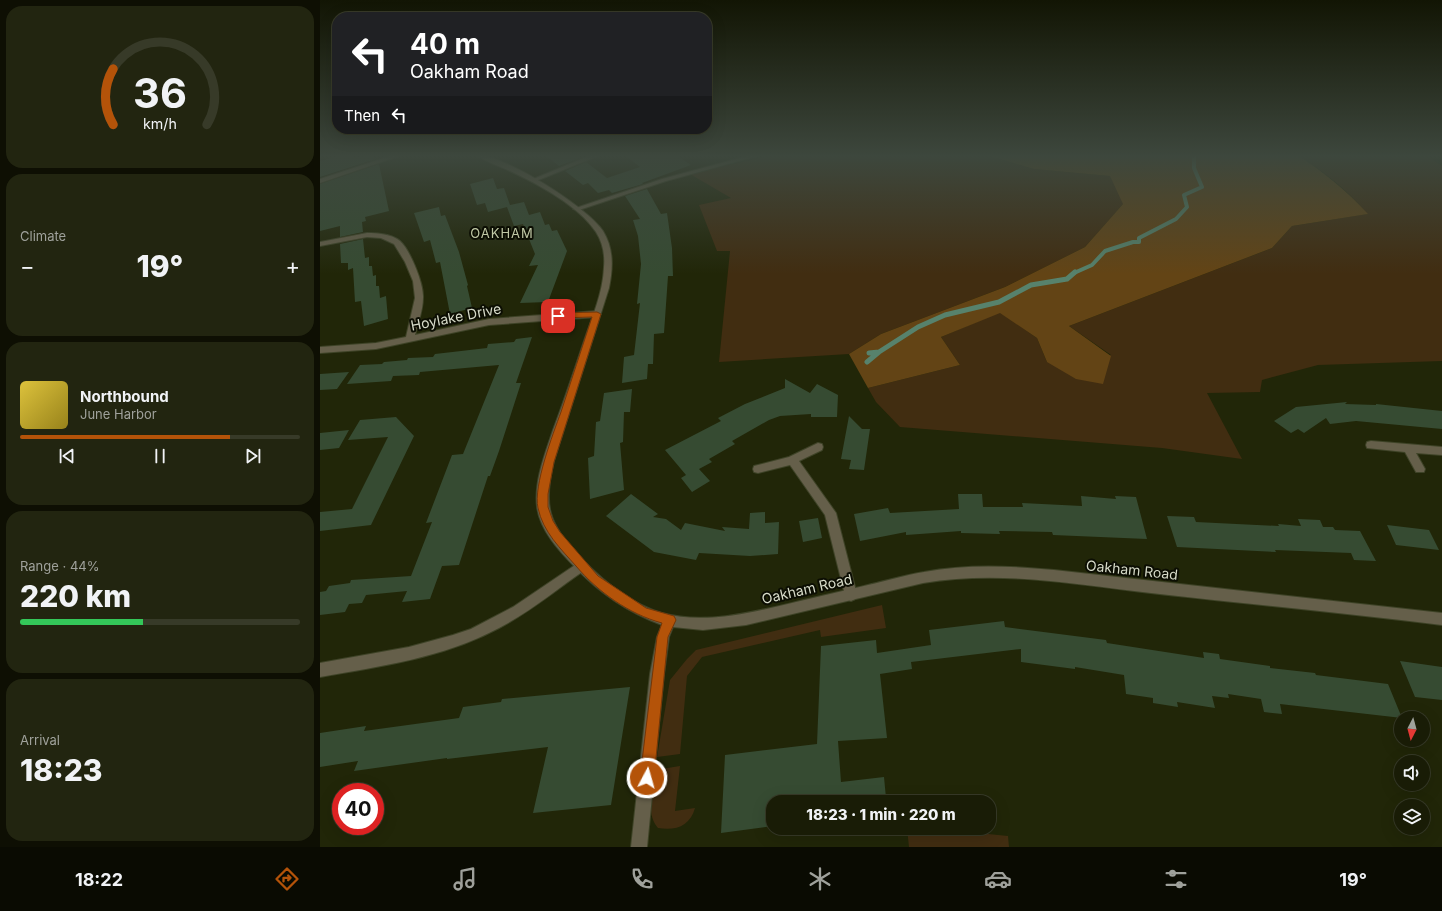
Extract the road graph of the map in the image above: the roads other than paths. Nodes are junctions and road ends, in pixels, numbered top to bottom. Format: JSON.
{"nodes":[{"id":1,"x":556,"y":195,"type":"edge"},
{"id":2,"x":620,"y":195,"type":"edge"},
{"id":3,"x":577,"y":209,"type":"junction"},
{"id":4,"x":320,"y":244,"type":"edge"},
{"id":5,"x":597,"y":314,"type":"junction"},
{"id":6,"x":410,"y":339,"type":"junction"},
{"id":7,"x":320,"y":350,"type":"edge"},
{"id":8,"x":1371,"y":445,"type":"dead end"},
{"id":9,"x":818,"y":447,"type":"dead end"},
{"id":10,"x":1409,"y":449,"type":"junction"},
{"id":11,"x":1442,"y":451,"type":"edge"},
{"id":12,"x":792,"y":460,"type":"junction"},
{"id":13,"x":758,"y":469,"type":"dead end"},
{"id":14,"x":1420,"y":469,"type":"dead end"},
{"id":15,"x":581,"y":566,"type":"junction"},
{"id":16,"x":851,"y":595,"type":"junction"},
{"id":17,"x":1442,"y":619,"type":"edge"},
{"id":18,"x":670,"y":620,"type":"junction"},
{"id":19,"x":320,"y":670,"type":"edge"},
{"id":20,"x":639,"y":847,"type":"edge"}],
"edges":[{"from":1,"to":3,"type":"street","name":"Oakham Road"},
{"from":2,"to":3,"type":"street"},
{"from":3,"to":5,"type":"street","name":"Oakham Road"},
{"from":4,"to":6,"type":"street"},
{"from":5,"to":6,"type":"street","name":"Hoylake Drive"},
{"from":5,"to":15,"type":"street","name":"Oakham Road"},
{"from":6,"to":7,"type":"street","name":"Hoylake Drive"},
{"from":8,"to":10,"type":"street"},
{"from":9,"to":12,"type":"street"},
{"from":10,"to":11,"type":"street"},
{"from":10,"to":14,"type":"street"},
{"from":12,"to":13,"type":"street"},
{"from":12,"to":16,"type":"street"},
{"from":15,"to":18,"type":"street","name":"Oakham Road"},
{"from":15,"to":19,"type":"street"},
{"from":16,"to":17,"type":"street","name":"Oakham Road"},
{"from":16,"to":18,"type":"street","name":"Oakham Road"},
{"from":18,"to":20,"type":"street"}]}
